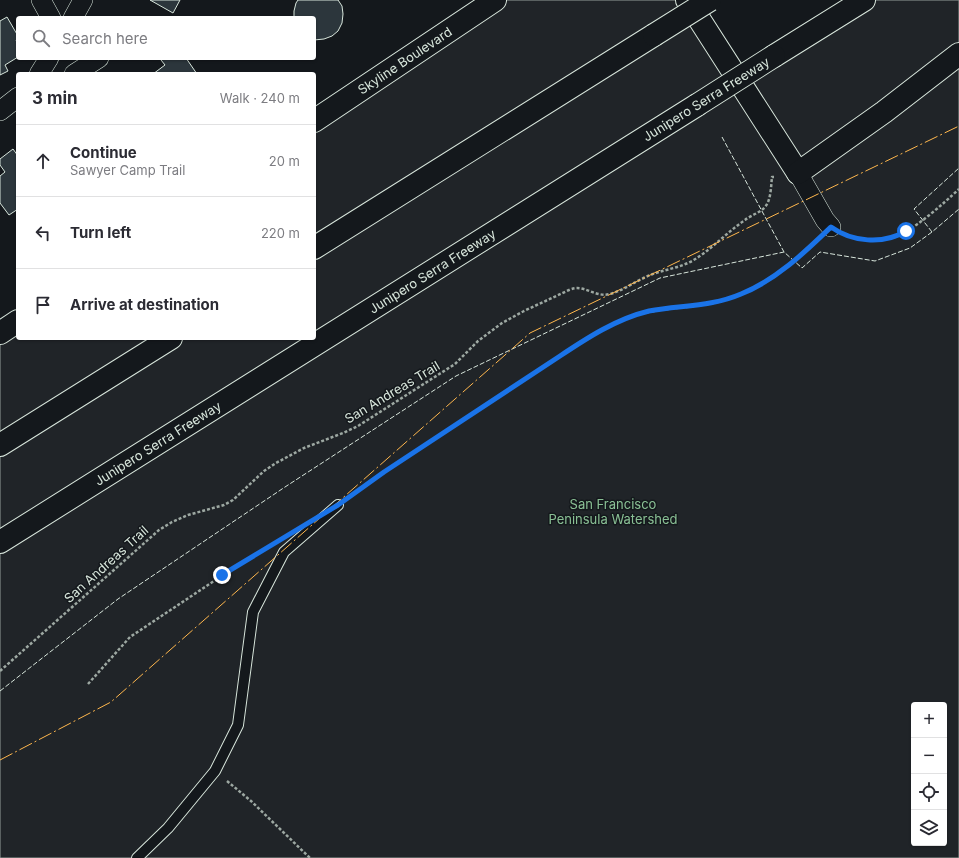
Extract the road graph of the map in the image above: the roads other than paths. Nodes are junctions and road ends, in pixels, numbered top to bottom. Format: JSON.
{"nodes":[{"id":1,"x":41,"y":0,"type":"edge"},
{"id":2,"x":83,"y":0,"type":"edge"},
{"id":3,"x":495,"y":0,"type":"edge"},
{"id":4,"x":687,"y":0,"type":"edge"},
{"id":5,"x":710,"y":0,"type":"edge"},
{"id":6,"x":864,"y":0,"type":"edge"},
{"id":7,"x":50,"y":16,"type":"edge"},
{"id":8,"x":74,"y":16,"type":"edge"},
{"id":9,"x":959,"y":54,"type":"edge"},
{"id":10,"x":48,"y":60,"type":"edge"},
{"id":11,"x":96,"y":60,"type":"edge"},
{"id":12,"x":40,"y":72,"type":"edge"},
{"id":13,"x":77,"y":72,"type":"edge"},
{"id":14,"x":16,"y":99,"type":"edge"},
{"id":15,"x":16,"y":105,"type":"edge"},
{"id":16,"x":0,"y":113,"type":"edge"},
{"id":17,"x":316,"y":120,"type":"edge"},
{"id":18,"x":798,"y":173,"type":"junction"},
{"id":19,"x":831,"y":227,"type":"road end"},
{"id":20,"x":316,"y":247,"type":"edge"},
{"id":21,"x":16,"y":322,"type":"edge"},
{"id":22,"x":0,"y":333,"type":"edge"},
{"id":23,"x":168,"y":340,"type":"edge"},
{"id":24,"x":0,"y":445,"type":"edge"},
{"id":25,"x":338,"y":505,"type":"road end"},
{"id":26,"x":0,"y":542,"type":"edge"},
{"id":27,"x":137,"y":858,"type":"edge"}],
"edges":[{"from":1,"to":7,"type":"street"},
{"from":2,"to":8,"type":"street"},
{"from":3,"to":17,"type":"main road","name":"Skyline Boulevard"},
{"from":4,"to":18,"type":"main road"},
{"from":5,"to":20,"type":"main road","bridge":true},
{"from":6,"to":26,"type":"main road","name":"Junipero Serra Freeway","bridge":true},
{"from":9,"to":18,"type":"main road"},
{"from":10,"to":12,"type":"street"},
{"from":11,"to":13,"type":"street"},
{"from":14,"to":16,"type":"street"},
{"from":15,"to":16,"type":"street"},
{"from":18,"to":19,"type":"street"},
{"from":21,"to":22,"type":"main road"},
{"from":23,"to":24,"type":"main road"},
{"from":25,"to":27,"type":"lane"}]}
